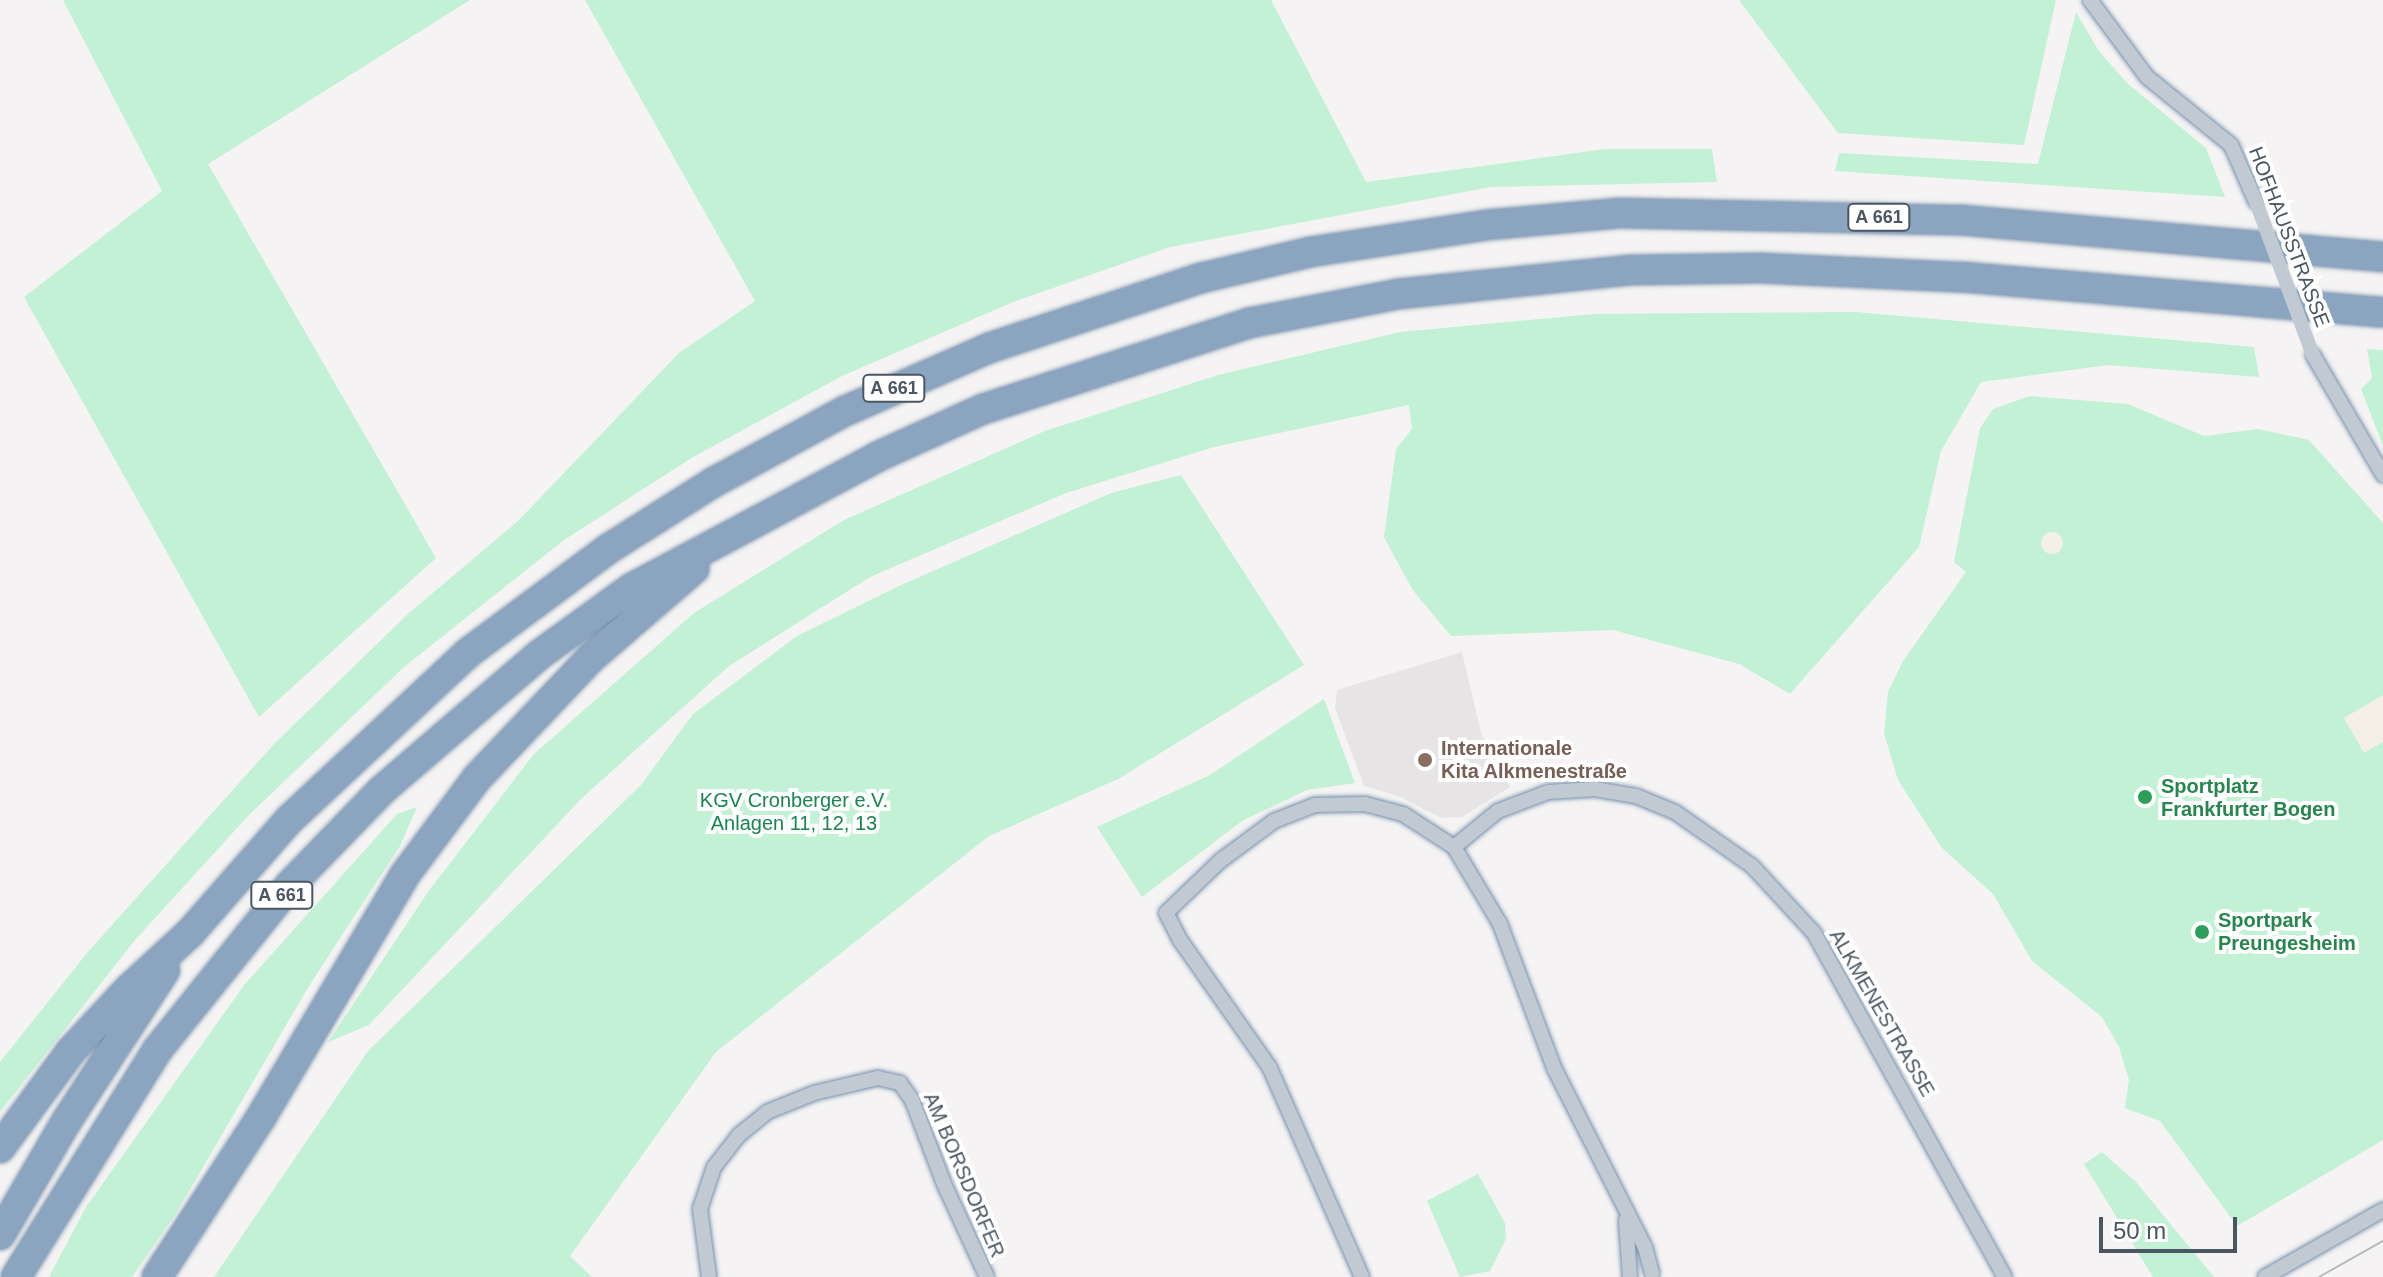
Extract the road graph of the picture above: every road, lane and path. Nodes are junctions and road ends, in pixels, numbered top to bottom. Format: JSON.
{"nodes":[{"id":1,"x":2090,"y":0,"type":"edge"},
{"id":2,"x":2383,"y":257,"type":"edge"},
{"id":3,"x":2383,"y":312,"type":"edge"},
{"id":4,"x":2383,"y":475,"type":"edge"},
{"id":5,"x":725,"y":542,"type":"junction"},
{"id":6,"x":1454,"y":847,"type":"junction"},
{"id":7,"x":190,"y":933,"type":"junction"},
{"id":8,"x":0,"y":1148,"type":"edge"},
{"id":9,"x":1625,"y":1208,"type":"junction"},
{"id":10,"x":2383,"y":1210,"type":"edge"},
{"id":11,"x":0,"y":1235,"type":"edge"},
{"id":12,"x":1657,"y":1275,"type":"edge"},
{"id":13,"x":16,"y":1277,"type":"edge"},
{"id":14,"x":157,"y":1277,"type":"edge"},
{"id":15,"x":709,"y":1277,"type":"edge"},
{"id":16,"x":987,"y":1277,"type":"edge"},
{"id":17,"x":1362,"y":1277,"type":"edge"},
{"id":18,"x":1630,"y":1277,"type":"edge"},
{"id":19,"x":2005,"y":1277,"type":"edge"},
{"id":20,"x":2265,"y":1277,"type":"edge"}],
"edges":[{"from":1,"to":4,"type":"street","name":"HOFHAUSSTRASSE","bridge":true},
{"from":2,"to":7,"type":"highway","number":"A 661"},
{"from":3,"to":5,"type":"highway","number":"A 661"},
{"from":5,"to":13,"type":"highway","number":"A 661"},
{"from":5,"to":14,"type":"highway","number":"A 661"},
{"from":6,"to":9,"type":"street"},
{"from":6,"to":17,"type":"street"},
{"from":6,"to":19,"type":"street","name":"ALKMENESTRASSE"},
{"from":7,"to":8,"type":"highway","number":"A 661"},
{"from":7,"to":11,"type":"highway","number":"A 661"},
{"from":9,"to":12,"type":"street"},
{"from":9,"to":18,"type":"street"},
{"from":10,"to":20,"type":"street"},
{"from":12,"to":18,"type":"street"},
{"from":15,"to":16,"type":"street","name":"AM BORSDORFER"}]}
